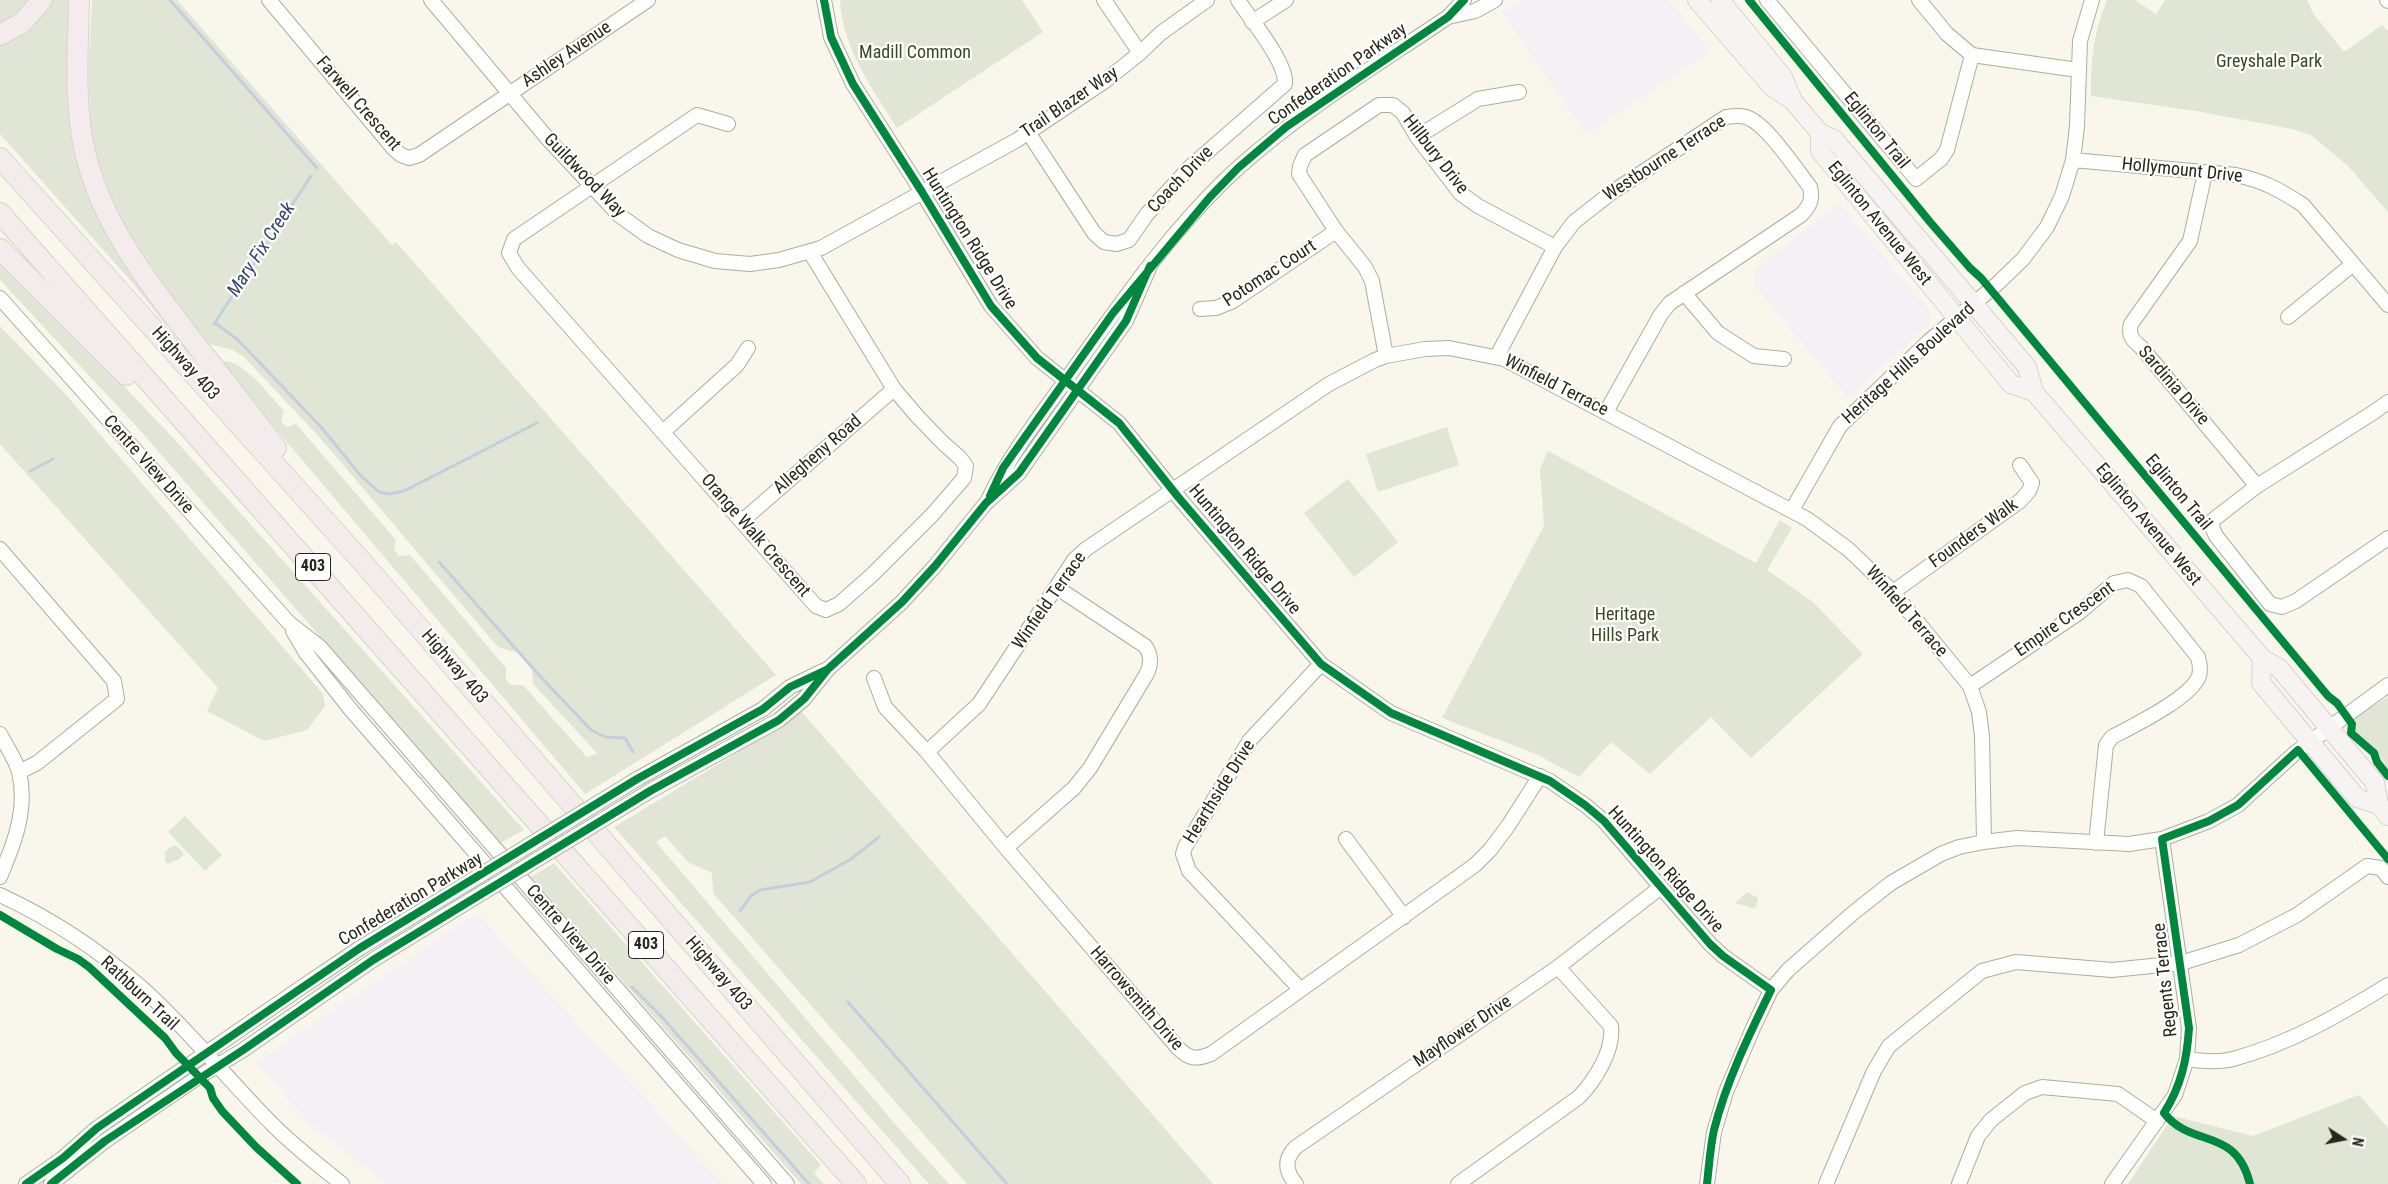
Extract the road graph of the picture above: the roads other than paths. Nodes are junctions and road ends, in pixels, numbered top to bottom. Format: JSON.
{"nodes":[{"id":1,"x":42,"y":0,"type":"edge"},
{"id":2,"x":80,"y":0,"type":"edge"},
{"id":3,"x":269,"y":0,"type":"edge"},
{"id":4,"x":431,"y":0,"type":"edge"},
{"id":5,"x":648,"y":0,"type":"edge"},
{"id":6,"x":824,"y":0,"type":"edge"},
{"id":7,"x":1104,"y":0,"type":"edge"},
{"id":8,"x":1207,"y":0,"type":"edge"},
{"id":9,"x":1238,"y":0,"type":"edge"},
{"id":10,"x":1286,"y":0,"type":"edge"},
{"id":11,"x":1464,"y":0,"type":"edge"},
{"id":12,"x":1495,"y":0,"type":"edge"},
{"id":13,"x":1697,"y":0,"type":"edge"},
{"id":14,"x":1720,"y":0,"type":"edge"},
{"id":15,"x":1767,"y":0,"type":"edge"},
{"id":16,"x":1919,"y":0,"type":"edge"},
{"id":17,"x":2092,"y":0,"type":"edge"},
{"id":18,"x":1448,"y":17,"type":"junction"},
{"id":19,"x":1252,"y":22,"type":"junction"},
{"id":20,"x":0,"y":35,"type":"edge"},
{"id":21,"x":1140,"y":53,"type":"junction"},
{"id":22,"x":1972,"y":55,"type":"junction"},
{"id":23,"x":2078,"y":70,"type":"junction"},
{"id":24,"x":1519,"y":92,"type":"dead end"},
{"id":25,"x":510,"y":93,"type":"junction"},
{"id":26,"x":1793,"y":101,"type":"junction"},
{"id":27,"x":728,"y":124,"type":"dead end"},
{"id":28,"x":1028,"y":132,"type":"junction"},
{"id":29,"x":1820,"y":133,"type":"junction"},
{"id":30,"x":1418,"y":137,"type":"junction"},
{"id":31,"x":0,"y":158,"type":"edge"},
{"id":32,"x":2073,"y":160,"type":"junction"},
{"id":33,"x":2205,"y":172,"type":"junction"},
{"id":34,"x":592,"y":187,"type":"junction"},
{"id":35,"x":922,"y":192,"type":"junction"},
{"id":36,"x":0,"y":213,"type":"edge"},
{"id":37,"x":1336,"y":231,"type":"junction"},
{"id":38,"x":1555,"y":247,"type":"junction"},
{"id":39,"x":0,"y":249,"type":"edge"},
{"id":40,"x":810,"y":252,"type":"junction"},
{"id":41,"x":2353,"y":264,"type":"junction"},
{"id":42,"x":1150,"y":266,"type":"junction"},
{"id":43,"x":1684,"y":293,"type":"junction"},
{"id":44,"x":3,"y":302,"type":"edge"},
{"id":45,"x":1975,"y":303,"type":"junction"},
{"id":46,"x":2388,"y":305,"type":"edge"},
{"id":47,"x":1200,"y":309,"type":"dead end"},
{"id":48,"x":2288,"y":317,"type":"dead end"},
{"id":49,"x":1956,"y":318,"type":"junction"},
{"id":50,"x":748,"y":348,"type":"dead end"},
{"id":51,"x":1386,"y":356,"type":"junction"},
{"id":52,"x":1497,"y":356,"type":"junction"},
{"id":53,"x":1784,"y":359,"type":"dead end"},
{"id":54,"x":1066,"y":380,"type":"junction"},
{"id":55,"x":894,"y":389,"type":"junction"},
{"id":56,"x":1079,"y":390,"type":"junction"},
{"id":57,"x":2034,"y":392,"type":"junction"},
{"id":58,"x":2388,"y":402,"type":"edge"},
{"id":59,"x":1606,"y":412,"type":"junction"},
{"id":60,"x":183,"y":421,"type":"junction"},
{"id":61,"x":664,"y":431,"type":"junction"},
{"id":62,"x":2020,"y":464,"type":"dead end"},
{"id":63,"x":2258,"y":486,"type":"junction"},
{"id":64,"x":1172,"y":489,"type":"junction"},
{"id":65,"x":986,"y":503,"type":"junction"},
{"id":66,"x":1792,"y":510,"type":"junction"},
{"id":67,"x":742,"y":522,"type":"junction"},
{"id":68,"x":2388,"y":538,"type":"edge"},
{"id":69,"x":0,"y":549,"type":"edge"},
{"id":70,"x":365,"y":565,"type":"junction"},
{"id":71,"x":1056,"y":587,"type":"junction"},
{"id":72,"x":1893,"y":592,"type":"junction"},
{"id":73,"x":289,"y":624,"type":"junction"},
{"id":74,"x":2262,"y":658,"type":"junction"},
{"id":75,"x":1320,"y":664,"type":"junction"},
{"id":76,"x":828,"y":669,"type":"junction"},
{"id":77,"x":874,"y":678,"type":"dead end"},
{"id":78,"x":2388,"y":685,"type":"edge"},
{"id":79,"x":1970,"y":686,"type":"junction"},
{"id":80,"x":2329,"y":728,"type":"junction"},
{"id":81,"x":0,"y":734,"type":"edge"},
{"id":82,"x":2310,"y":742,"type":"junction"},
{"id":83,"x":927,"y":752,"type":"junction"},
{"id":84,"x":19,"y":772,"type":"junction"},
{"id":85,"x":1540,"y":776,"type":"junction"},
{"id":86,"x":2384,"y":810,"type":"edge"},
{"id":87,"x":1346,"y":839,"type":"dead end"},
{"id":88,"x":2162,"y":839,"type":"junction"},
{"id":89,"x":1984,"y":842,"type":"junction"},
{"id":90,"x":2096,"y":843,"type":"junction"},
{"id":91,"x":1006,"y":848,"type":"junction"},
{"id":92,"x":0,"y":877,"type":"edge"},
{"id":93,"x":2388,"y":877,"type":"edge"},
{"id":94,"x":1661,"y":887,"type":"junction"},
{"id":95,"x":0,"y":895,"type":"edge"},
{"id":96,"x":1404,"y":917,"type":"junction"},
{"id":97,"x":2181,"y":963,"type":"junction"},
{"id":98,"x":1558,"y":968,"type":"junction"},
{"id":99,"x":2388,"y":985,"type":"edge"},
{"id":100,"x":1300,"y":989,"type":"junction"},
{"id":101,"x":1771,"y":990,"type":"junction"},
{"id":102,"x":207,"y":1053,"type":"junction"},
{"id":103,"x":2187,"y":1059,"type":"junction"},
{"id":104,"x":219,"y":1065,"type":"junction"},
{"id":105,"x":2157,"y":1121,"type":"junction"},
{"id":106,"x":58,"y":1182,"type":"edge"},
{"id":107,"x":26,"y":1184,"type":"edge"},
{"id":108,"x":342,"y":1184,"type":"edge"},
{"id":109,"x":764,"y":1184,"type":"edge"},
{"id":110,"x":787,"y":1184,"type":"edge"},
{"id":111,"x":856,"y":1184,"type":"edge"},
{"id":112,"x":900,"y":1184,"type":"edge"},
{"id":113,"x":1296,"y":1184,"type":"edge"},
{"id":114,"x":1458,"y":1184,"type":"edge"},
{"id":115,"x":1707,"y":1184,"type":"edge"},
{"id":116,"x":1826,"y":1184,"type":"edge"},
{"id":117,"x":1959,"y":1184,"type":"edge"},
{"id":118,"x":2112,"y":1184,"type":"edge"}],
"edges":[{"from":1,"to":20,"type":"highway"},
{"from":2,"to":70,"type":"highway"},
{"from":3,"to":25,"type":"street","name":"Farwell Crescent"},
{"from":4,"to":25,"type":"street","name":"Guildwood Way"},
{"from":5,"to":25,"type":"street","name":"Ashley Avenue"},
{"from":6,"to":35,"type":"street","name":"Huntington Ridge Drive"},
{"from":7,"to":21,"type":"street"},
{"from":8,"to":21,"type":"street","name":"Trail Blazer Way"},
{"from":9,"to":19,"type":"street","name":"Coach Drive"},
{"from":10,"to":19,"type":"street"},
{"from":11,"to":18,"type":"street","name":"Confederation Parkway"},
{"from":12,"to":18,"type":"street","name":"Confederation Parkway"},
{"from":13,"to":26,"type":"main road","name":"Eglinton Avenue West"},
{"from":14,"to":26,"type":"main road","name":"Eglinton Avenue West"},
{"from":15,"to":22,"type":"street"},
{"from":16,"to":22,"type":"street"},
{"from":17,"to":23,"type":"street","name":"Heritage Hills Boulevard"},
{"from":18,"to":42,"type":"street","name":"Confederation Parkway"},
{"from":19,"to":28,"type":"street","name":"Coach Drive"},
{"from":21,"to":28,"type":"street","name":"Trail Blazer Way"},
{"from":22,"to":23,"type":"street"},
{"from":23,"to":32,"type":"street","name":"Heritage Hills Boulevard"},
{"from":24,"to":30,"type":"street"},
{"from":25,"to":34,"type":"street","name":"Guildwood Way"},
{"from":26,"to":29,"type":"main road","name":"Eglinton Avenue West"},
{"from":27,"to":34,"type":"street"},
{"from":28,"to":35,"type":"street","name":"Trail Blazer Way"},
{"from":29,"to":45,"type":"main road","name":"Eglinton Avenue West"},
{"from":29,"to":49,"type":"main road","name":"Eglinton Avenue West"},
{"from":30,"to":37,"type":"street","name":"Hillbury Drive"},
{"from":30,"to":38,"type":"street","name":"Hillbury Drive"},
{"from":31,"to":70,"type":"highway","name":"Highway 403","number":"403"},
{"from":32,"to":33,"type":"street","name":"Hollymount Drive"},
{"from":32,"to":45,"type":"street","name":"Heritage Hills Boulevard"},
{"from":33,"to":41,"type":"street","name":"Hollymount Drive"},
{"from":33,"to":63,"type":"street","name":"Sardinia Drive"},
{"from":34,"to":40,"type":"street","name":"Guildwood Way"},
{"from":34,"to":61,"type":"street","name":"Orange Walk Crescent"},
{"from":35,"to":40,"type":"street","name":"Guildwood Way"},
{"from":35,"to":54,"type":"street","name":"Huntington Ridge Drive"},
{"from":36,"to":60,"type":"highway","name":"Highway 403","number":"403"},
{"from":37,"to":47,"type":"street","name":"Potomac Court"},
{"from":37,"to":51,"type":"street","name":"Hillbury Drive"},
{"from":38,"to":43,"type":"street","name":"Westbourne Terrace"},
{"from":38,"to":52,"type":"street","name":"Westbourne Terrace"},
{"from":39,"to":60,"type":"highway"},
{"from":40,"to":55,"type":"street","name":"Orange Walk Crescent"},
{"from":41,"to":46,"type":"street","name":"Hollymount Drive"},
{"from":41,"to":48,"type":"street"},
{"from":42,"to":54,"type":"street","name":"Confederation Parkway"},
{"from":42,"to":56,"type":"street","name":"Confederation Parkway"},
{"from":43,"to":53,"type":"street"},
{"from":43,"to":59,"type":"street","name":"Westbourne Terrace"},
{"from":44,"to":73,"type":"street","name":"Centre View Drive"},
{"from":45,"to":49,"type":"street","name":"Heritage Hills Boulevard"},
{"from":45,"to":57,"type":"main road","name":"Eglinton Avenue West"},
{"from":49,"to":57,"type":"main road","name":"Eglinton Avenue West"},
{"from":49,"to":66,"type":"street","name":"Heritage Hills Boulevard"},
{"from":50,"to":61,"type":"street"},
{"from":51,"to":52,"type":"street","name":"Winfield Terrace"},
{"from":51,"to":64,"type":"street","name":"Winfield Terrace"},
{"from":52,"to":59,"type":"street","name":"Winfield Terrace"},
{"from":54,"to":56,"type":"street","name":"Huntington Ridge Drive"},
{"from":54,"to":65,"type":"street","name":"Confederation Parkway"},
{"from":55,"to":67,"type":"street","name":"Allegheny Road"},
{"from":55,"to":67,"type":"street","name":"Orange Walk Crescent"},
{"from":56,"to":64,"type":"street","name":"Huntington Ridge Drive"},
{"from":56,"to":65,"type":"street","name":"Confederation Parkway"},
{"from":57,"to":74,"type":"main road","name":"Eglinton Avenue West"},
{"from":58,"to":63,"type":"street"},
{"from":59,"to":66,"type":"street","name":"Winfield Terrace"},
{"from":60,"to":111,"type":"highway","name":"Highway 403","number":"403"},
{"from":61,"to":67,"type":"street","name":"Orange Walk Crescent"},
{"from":62,"to":72,"type":"street","name":"Founders Walk"},
{"from":63,"to":68,"type":"street"},
{"from":64,"to":71,"type":"street","name":"Winfield Terrace"},
{"from":64,"to":75,"type":"street","name":"Huntington Ridge Drive"},
{"from":65,"to":76,"type":"street","name":"Confederation Parkway"},
{"from":66,"to":72,"type":"street","name":"Winfield Terrace"},
{"from":69,"to":84,"type":"street"},
{"from":70,"to":112,"type":"highway","name":"Highway 403","number":"403"},
{"from":71,"to":83,"type":"street","name":"Winfield Terrace"},
{"from":71,"to":91,"type":"street"},
{"from":72,"to":79,"type":"street","name":"Winfield Terrace"},
{"from":73,"to":109,"type":"street","name":"Centre View Drive"},
{"from":73,"to":110,"type":"street","name":"Centre View Drive"},
{"from":74,"to":80,"type":"main road","name":"Eglinton Avenue West"},
{"from":74,"to":82,"type":"main road","name":"Eglinton Avenue West"},
{"from":75,"to":85,"type":"street","name":"Huntington Ridge Drive"},
{"from":75,"to":100,"type":"street","name":"Hearthside Drive"},
{"from":76,"to":102,"type":"street","name":"Confederation Parkway","bridge":true},
{"from":76,"to":104,"type":"street","name":"Confederation Parkway","bridge":true},
{"from":77,"to":83,"type":"street","name":"Harrowsmith Drive"},
{"from":78,"to":80,"type":"street"},
{"from":79,"to":89,"type":"street","name":"Winfield Terrace"},
{"from":79,"to":90,"type":"street","name":"Empire Crescent"},
{"from":80,"to":82,"type":"street"},
{"from":80,"to":86,"type":"main road","name":"Eglinton Avenue West"},
{"from":81,"to":84,"type":"street"},
{"from":82,"to":86,"type":"main road","name":"Eglinton Avenue West"},
{"from":82,"to":88,"type":"street"},
{"from":83,"to":91,"type":"street","name":"Harrowsmith Drive"},
{"from":84,"to":92,"type":"street"},
{"from":85,"to":94,"type":"street","name":"Huntington Ridge Drive"},
{"from":85,"to":96,"type":"street","name":"Harrowsmith Drive"},
{"from":87,"to":96,"type":"street"},
{"from":88,"to":90,"type":"street"},
{"from":88,"to":97,"type":"street","name":"Regents Terrace"},
{"from":89,"to":90,"type":"street"},
{"from":89,"to":101,"type":"street"},
{"from":91,"to":100,"type":"street","name":"Harrowsmith Drive"},
{"from":93,"to":97,"type":"street"},
{"from":94,"to":98,"type":"street","name":"Mayflower Drive"},
{"from":94,"to":101,"type":"street","name":"Huntington Ridge Drive"},
{"from":95,"to":102,"type":"street"},
{"from":96,"to":100,"type":"street","name":"Harrowsmith Drive"},
{"from":97,"to":103,"type":"street","name":"Regents Terrace"},
{"from":97,"to":116,"type":"street"},
{"from":98,"to":113,"type":"street","name":"Mayflower Drive"},
{"from":98,"to":114,"type":"street"},
{"from":99,"to":103,"type":"street"},
{"from":101,"to":115,"type":"street"},
{"from":102,"to":104,"type":"street"},
{"from":102,"to":107,"type":"street","name":"Confederation Parkway"},
{"from":103,"to":105,"type":"street","name":"Regents Terrace"},
{"from":104,"to":106,"type":"street","name":"Confederation Parkway"},
{"from":104,"to":108,"type":"street"},
{"from":105,"to":117,"type":"street"},
{"from":105,"to":118,"type":"street","name":"Regents Terrace"}]}
